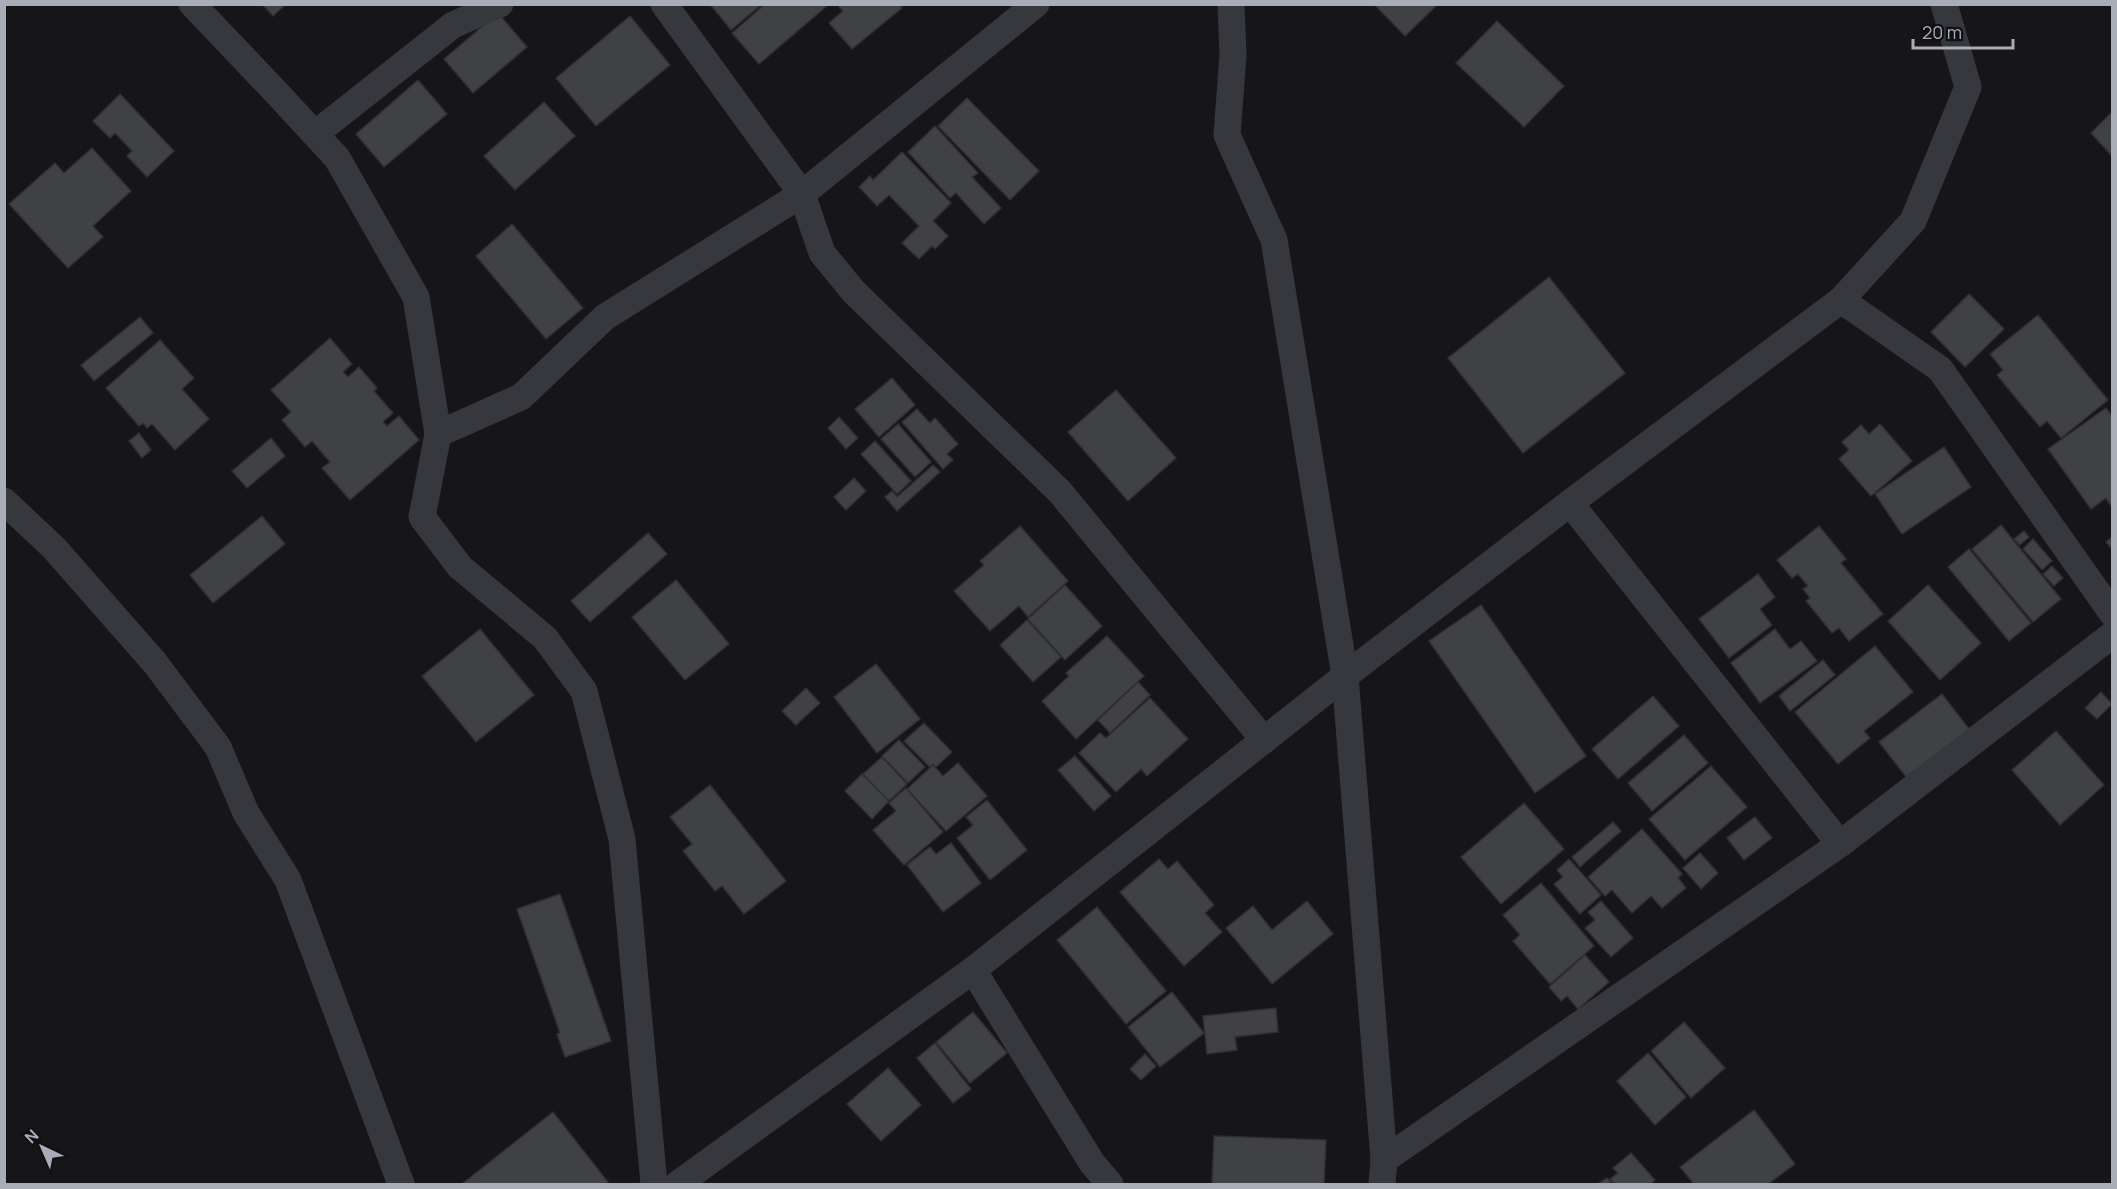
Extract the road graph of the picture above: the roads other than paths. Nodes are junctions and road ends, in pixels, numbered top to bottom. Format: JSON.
{"nodes":[{"id":1,"x":192,"y":4,"type":"edge"},
{"id":2,"x":500,"y":4,"type":"edge"},
{"id":3,"x":664,"y":4,"type":"edge"},
{"id":4,"x":1036,"y":4,"type":"edge"},
{"id":5,"x":1231,"y":4,"type":"edge"},
{"id":6,"x":1944,"y":4,"type":"edge"},
{"id":7,"x":315,"y":134,"type":"junction"},
{"id":8,"x":802,"y":194,"type":"junction"},
{"id":9,"x":1841,"y":300,"type":"junction"},
{"id":10,"x":438,"y":434,"type":"junction"},
{"id":11,"x":4,"y":501,"type":"edge"},
{"id":12,"x":1570,"y":502,"type":"junction"},
{"id":13,"x":2112,"y":613,"type":"edge"},
{"id":14,"x":2112,"y":635,"type":"edge"},
{"id":15,"x":1345,"y":676,"type":"junction"},
{"id":16,"x":1264,"y":740,"type":"junction"},
{"id":17,"x":1840,"y":844,"type":"junction"},
{"id":18,"x":973,"y":970,"type":"junction"},
{"id":19,"x":1383,"y":1172,"type":"edge"},
{"id":20,"x":401,"y":1185,"type":"edge"},
{"id":21,"x":654,"y":1185,"type":"edge"},
{"id":22,"x":678,"y":1185,"type":"edge"},
{"id":23,"x":1110,"y":1185,"type":"edge"}],
"edges":[{"from":1,"to":7,"type":"street"},
{"from":2,"to":7,"type":"street"},
{"from":3,"to":8,"type":"street"},
{"from":4,"to":8,"type":"street"},
{"from":5,"to":15,"type":"street"},
{"from":6,"to":9,"type":"street"},
{"from":7,"to":10,"type":"street"},
{"from":8,"to":10,"type":"street"},
{"from":8,"to":16,"type":"street"},
{"from":9,"to":12,"type":"street"},
{"from":9,"to":13,"type":"street"},
{"from":10,"to":21,"type":"street"},
{"from":11,"to":20,"type":"street"},
{"from":12,"to":15,"type":"street"},
{"from":12,"to":17,"type":"street"},
{"from":14,"to":17,"type":"street"},
{"from":15,"to":16,"type":"street"},
{"from":15,"to":19,"type":"street"},
{"from":16,"to":18,"type":"street"},
{"from":17,"to":19,"type":"street"},
{"from":18,"to":22,"type":"street"},
{"from":18,"to":23,"type":"street"}]}
